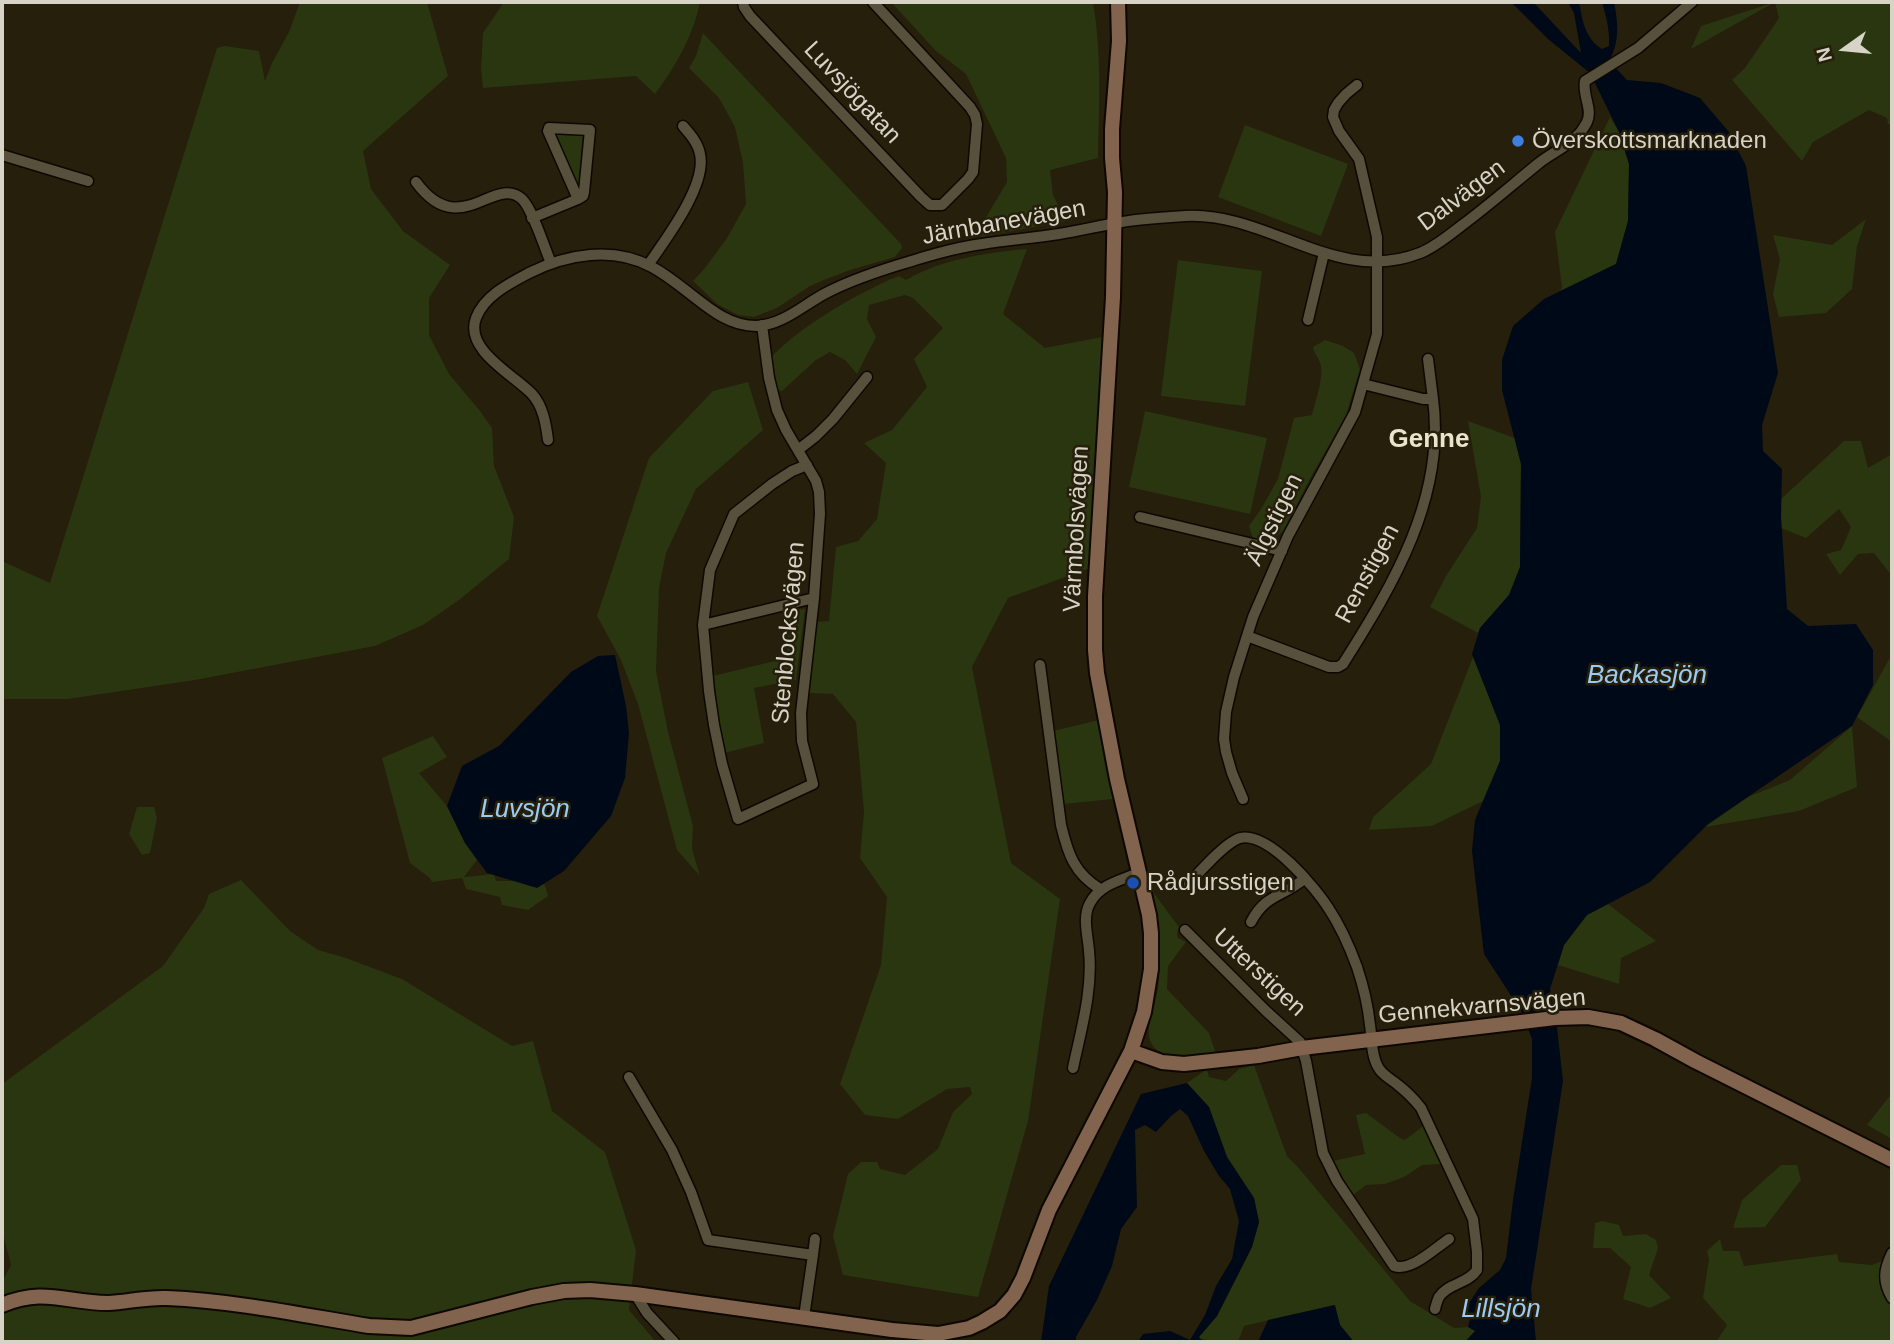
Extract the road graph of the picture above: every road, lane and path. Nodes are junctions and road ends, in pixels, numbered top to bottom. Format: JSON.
{"nodes":[{"id":1,"x":743,"y":2,"type":"edge"},
{"id":2,"x":873,"y":2,"type":"edge"},
{"id":3,"x":1118,"y":2,"type":"edge"},
{"id":4,"x":1692,"y":2,"type":"edge"},
{"id":5,"x":1357,"y":85,"type":"dead end"},
{"id":6,"x":683,"y":126,"type":"dead end"},
{"id":7,"x":2,"y":155,"type":"edge"},
{"id":8,"x":88,"y":181,"type":"dead end"},
{"id":9,"x":416,"y":182,"type":"dead end"},
{"id":10,"x":578,"y":200,"type":"junction"},
{"id":11,"x":533,"y":218,"type":"junction"},
{"id":12,"x":1114,"y":224,"type":"junction"},
{"id":13,"x":1324,"y":253,"type":"junction"},
{"id":14,"x":1377,"y":261,"type":"junction"},
{"id":15,"x":551,"y":263,"type":"junction"},
{"id":16,"x":648,"y":265,"type":"junction"},
{"id":17,"x":1308,"y":320,"type":"dead end"},
{"id":18,"x":762,"y":325,"type":"junction"},
{"id":19,"x":1428,"y":359,"type":"dead end"},
{"id":20,"x":867,"y":377,"type":"dead end"},
{"id":21,"x":1363,"y":384,"type":"junction"},
{"id":22,"x":1433,"y":399,"type":"junction"},
{"id":23,"x":548,"y":440,"type":"dead end"},
{"id":24,"x":797,"y":450,"type":"junction"},
{"id":25,"x":807,"y":465,"type":"junction"},
{"id":26,"x":1140,"y":517,"type":"dead end"},
{"id":27,"x":1282,"y":551,"type":"junction"},
{"id":28,"x":814,"y":598,"type":"junction"},
{"id":29,"x":703,"y":625,"type":"junction"},
{"id":30,"x":1247,"y":636,"type":"junction"},
{"id":31,"x":1040,"y":665,"type":"dead end"},
{"id":32,"x":1243,"y":799,"type":"dead end"},
{"id":33,"x":1138,"y":873,"type":"junction"},
{"id":34,"x":1305,"y":878,"type":"junction"},
{"id":35,"x":1189,"y":884,"type":"dead end"},
{"id":36,"x":1100,"y":888,"type":"junction"},
{"id":37,"x":1251,"y":922,"type":"dead end"},
{"id":38,"x":1185,"y":930,"type":"dead end"},
{"id":39,"x":1372,"y":1040,"type":"junction"},
{"id":40,"x":1302,"y":1048,"type":"junction"},
{"id":41,"x":1131,"y":1051,"type":"junction"},
{"id":42,"x":1073,"y":1068,"type":"dead end"},
{"id":43,"x":628,"y":1077,"type":"dead end"},
{"id":44,"x":1892,"y":1160,"type":"edge"},
{"id":45,"x":1449,"y":1238,"type":"dead end"},
{"id":46,"x":815,"y":1239,"type":"dead end"},
{"id":47,"x":1892,"y":1253,"type":"edge"},
{"id":48,"x":813,"y":1255,"type":"junction"},
{"id":49,"x":635,"y":1294,"type":"junction"},
{"id":50,"x":1892,"y":1298,"type":"edge"},
{"id":51,"x":2,"y":1305,"type":"edge"},
{"id":52,"x":1435,"y":1309,"type":"dead end"},
{"id":53,"x":804,"y":1317,"type":"junction"},
{"id":54,"x":674,"y":1342,"type":"edge"}],
"edges":[{"from":1,"to":2,"type":"street","name":"Luvsjögatan"},
{"from":3,"to":12,"type":"street","name":"Värmbolsvägen"},
{"from":4,"to":14,"type":"street","name":"Dalvägen"},
{"from":5,"to":14,"type":"street"},
{"from":6,"to":16,"type":"street"},
{"from":7,"to":8,"type":"street"},
{"from":9,"to":11,"type":"street"},
{"from":10,"to":10,"type":"street"},
{"from":10,"to":11,"type":"street"},
{"from":11,"to":15,"type":"street"},
{"from":12,"to":13,"type":"street","name":"Dalvägen"},
{"from":12,"to":18,"type":"street","name":"Järnbanevägen"},
{"from":12,"to":33,"type":"street","name":"Värmbolsvägen"},
{"from":13,"to":14,"type":"street","name":"Dalvägen"},
{"from":13,"to":17,"type":"street"},
{"from":14,"to":21,"type":"street","name":"Älgstigen"},
{"from":15,"to":16,"type":"street"},
{"from":15,"to":23,"type":"street"},
{"from":16,"to":18,"type":"street"},
{"from":18,"to":24,"type":"street","name":"Stenblocksvägen"},
{"from":19,"to":22,"type":"street","name":"Renstigen"},
{"from":20,"to":24,"type":"street"},
{"from":21,"to":22,"type":"street"},
{"from":21,"to":27,"type":"street","name":"Älgstigen"},
{"from":22,"to":30,"type":"street","name":"Renstigen"},
{"from":24,"to":25,"type":"street","name":"Stenblocksvägen"},
{"from":25,"to":28,"type":"street","name":"Stenblocksvägen"},
{"from":25,"to":29,"type":"street","name":"Stenblocksvägen"},
{"from":26,"to":27,"type":"street"},
{"from":27,"to":30,"type":"street","name":"Älgstigen"},
{"from":28,"to":29,"type":"street"},
{"from":28,"to":29,"type":"street","name":"Stenblocksvägen"},
{"from":30,"to":32,"type":"street","name":"Älgstigen"},
{"from":31,"to":36,"type":"street"},
{"from":33,"to":36,"type":"street"},
{"from":33,"to":41,"type":"street","name":"Värmbolsvägen"},
{"from":34,"to":35,"type":"street"},
{"from":34,"to":37,"type":"street"},
{"from":34,"to":39,"type":"street"},
{"from":36,"to":42,"type":"street"},
{"from":38,"to":40,"type":"street","name":"Utterstigen"},
{"from":39,"to":40,"type":"street","name":"Gennekvarnsvägen"},
{"from":39,"to":44,"type":"street","name":"Gennekvarnsvägen"},
{"from":39,"to":52,"type":"street"},
{"from":40,"to":41,"type":"street","name":"Gennekvarnsvägen"},
{"from":40,"to":45,"type":"street"},
{"from":41,"to":53,"type":"street","name":"Värmbolsvägen"},
{"from":43,"to":48,"type":"street"},
{"from":46,"to":48,"type":"street"},
{"from":47,"to":50,"type":"street"},
{"from":48,"to":53,"type":"street"},
{"from":49,"to":51,"type":"street","name":"Värmbolsvägen"},
{"from":49,"to":53,"type":"street","name":"Värmbolsvägen"},
{"from":49,"to":54,"type":"street"}]}
